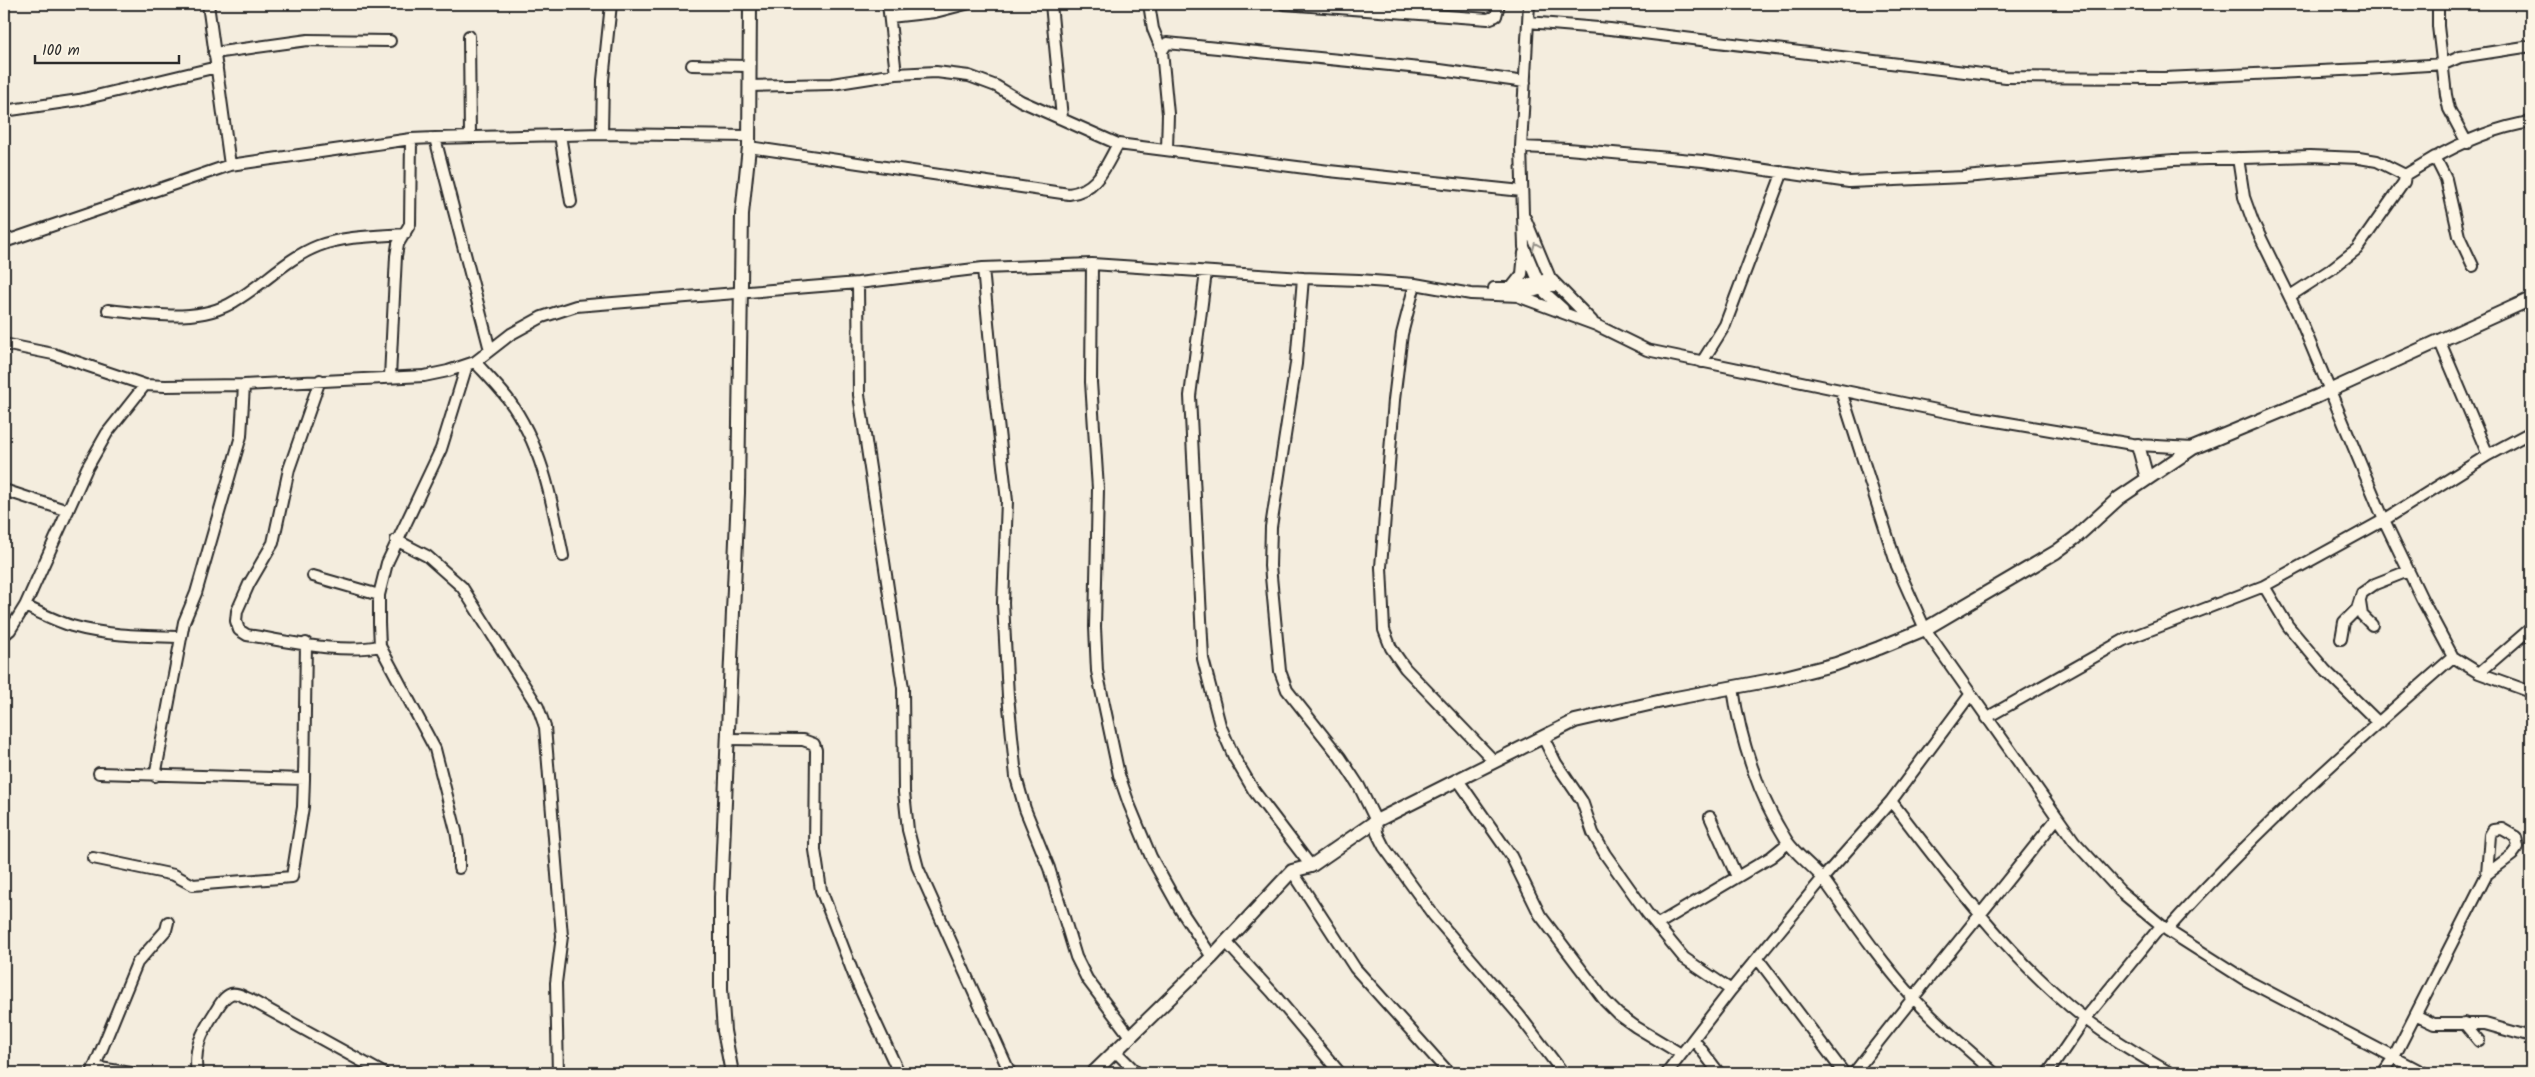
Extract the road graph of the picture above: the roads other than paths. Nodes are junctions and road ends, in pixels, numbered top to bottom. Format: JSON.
{"nodes":[{"id":1,"x":208,"y":4,"type":"edge"},
{"id":2,"x":611,"y":4,"type":"edge"},
{"id":3,"x":750,"y":4,"type":"edge"},
{"id":4,"x":888,"y":4,"type":"edge"},
{"id":5,"x":966,"y":4,"type":"edge"},
{"id":6,"x":1051,"y":4,"type":"edge"},
{"id":7,"x":1149,"y":4,"type":"edge"},
{"id":8,"x":1284,"y":4,"type":"edge"},
{"id":9,"x":1498,"y":4,"type":"edge"},
{"id":10,"x":1529,"y":4,"type":"edge"},
{"id":11,"x":2438,"y":4,"type":"edge"},
{"id":12,"x":890,"y":17,"type":"junction"},
{"id":13,"x":1528,"y":22,"type":"junction"},
{"id":14,"x":469,"y":36,"type":"dead end"},
{"id":15,"x":390,"y":41,"type":"dead end"},
{"id":16,"x":2531,"y":46,"type":"edge"},
{"id":17,"x":1162,"y":51,"type":"junction"},
{"id":18,"x":214,"y":52,"type":"junction"},
{"id":19,"x":2444,"y":64,"type":"junction"},
{"id":20,"x":692,"y":65,"type":"dead end"},
{"id":21,"x":748,"y":66,"type":"junction"},
{"id":22,"x":217,"y":67,"type":"junction"},
{"id":23,"x":896,"y":74,"type":"junction"},
{"id":24,"x":1525,"y":82,"type":"junction"},
{"id":25,"x":750,"y":86,"type":"junction"},
{"id":26,"x":4,"y":111,"type":"edge"},
{"id":27,"x":1062,"y":118,"type":"junction"},
{"id":28,"x":2531,"y":122,"type":"edge"},
{"id":29,"x":602,"y":134,"type":"junction"},
{"id":30,"x":560,"y":135,"type":"junction"},
{"id":31,"x":470,"y":137,"type":"junction"},
{"id":32,"x":435,"y":138,"type":"junction"},
{"id":33,"x":410,"y":139,"type":"junction"},
{"id":34,"x":748,"y":142,"type":"junction"},
{"id":35,"x":2467,"y":143,"type":"junction"},
{"id":36,"x":1118,"y":144,"type":"junction"},
{"id":37,"x":1521,"y":147,"type":"junction"},
{"id":38,"x":1167,"y":150,"type":"junction"},
{"id":39,"x":2435,"y":157,"type":"junction"},
{"id":40,"x":2238,"y":158,"type":"junction"},
{"id":41,"x":230,"y":165,"type":"junction"},
{"id":42,"x":1782,"y":174,"type":"junction"},
{"id":43,"x":2404,"y":174,"type":"junction"},
{"id":44,"x":1522,"y":191,"type":"junction"},
{"id":45,"x":571,"y":202,"type":"dead end"},
{"id":46,"x":1521,"y":210,"type":"junction"},
{"id":47,"x":404,"y":234,"type":"junction"},
{"id":48,"x":4,"y":242,"type":"edge"},
{"id":49,"x":1524,"y":247,"type":"junction"},
{"id":50,"x":1092,"y":264,"type":"junction"},
{"id":51,"x":2473,"y":266,"type":"dead end"},
{"id":52,"x":983,"y":268,"type":"junction"},
{"id":53,"x":1206,"y":272,"type":"junction"},
{"id":54,"x":1303,"y":278,"type":"junction"},
{"id":55,"x":1552,"y":282,"type":"junction"},
{"id":56,"x":858,"y":283,"type":"junction"},
{"id":57,"x":1415,"y":284,"type":"junction"},
{"id":58,"x":1540,"y":286,"type":"junction"},
{"id":59,"x":1511,"y":288,"type":"junction"},
{"id":60,"x":741,"y":294,"type":"junction"},
{"id":61,"x":1471,"y":294,"type":"junction"},
{"id":62,"x":1519,"y":296,"type":"junction"},
{"id":63,"x":2290,"y":296,"type":"junction"},
{"id":64,"x":2531,"y":298,"type":"edge"},
{"id":65,"x":108,"y":310,"type":"dead end"},
{"id":66,"x":1575,"y":317,"type":"junction"},
{"id":67,"x":1596,"y":325,"type":"junction"},
{"id":68,"x":2440,"y":342,"type":"junction"},
{"id":69,"x":4,"y":344,"type":"edge"},
{"id":70,"x":490,"y":350,"type":"junction"},
{"id":71,"x":1702,"y":362,"type":"junction"},
{"id":72,"x":471,"y":364,"type":"junction"},
{"id":73,"x":390,"y":377,"type":"junction"},
{"id":74,"x":320,"y":380,"type":"junction"},
{"id":75,"x":145,"y":384,"type":"junction"},
{"id":76,"x":244,"y":385,"type":"junction"},
{"id":77,"x":1841,"y":391,"type":"junction"},
{"id":78,"x":2328,"y":391,"type":"junction"},
{"id":79,"x":2531,"y":432,"type":"edge"},
{"id":80,"x":2138,"y":445,"type":"junction"},
{"id":81,"x":2193,"y":448,"type":"junction"},
{"id":82,"x":2488,"y":455,"type":"junction"},
{"id":83,"x":2147,"y":478,"type":"junction"},
{"id":84,"x":4,"y":490,"type":"edge"},
{"id":85,"x":68,"y":511,"type":"junction"},
{"id":86,"x":2384,"y":520,"type":"junction"},
{"id":87,"x":396,"y":540,"type":"junction"},
{"id":88,"x":563,"y":556,"type":"dead end"},
{"id":89,"x":2408,"y":571,"type":"junction"},
{"id":90,"x":313,"y":576,"type":"dead end"},
{"id":91,"x":2264,"y":586,"type":"junction"},
{"id":92,"x":379,"y":595,"type":"junction"},
{"id":93,"x":2360,"y":598,"type":"junction"},
{"id":94,"x":25,"y":606,"type":"junction"},
{"id":95,"x":2372,"y":625,"type":"dead end"},
{"id":96,"x":2531,"y":628,"type":"edge"},
{"id":97,"x":1925,"y":629,"type":"junction"},
{"id":98,"x":4,"y":636,"type":"edge"},
{"id":99,"x":181,"y":636,"type":"junction"},
{"id":100,"x":2341,"y":639,"type":"dead end"},
{"id":101,"x":306,"y":643,"type":"junction"},
{"id":102,"x":380,"y":646,"type":"junction"},
{"id":103,"x":2453,"y":657,"type":"junction"},
{"id":104,"x":2479,"y":673,"type":"junction"},
{"id":105,"x":1733,"y":688,"type":"junction"},
{"id":106,"x":2531,"y":692,"type":"edge"},
{"id":107,"x":1970,"y":695,"type":"junction"},
{"id":108,"x":1986,"y":718,"type":"junction"},
{"id":109,"x":2379,"y":723,"type":"junction"},
{"id":110,"x":1543,"y":737,"type":"junction"},
{"id":111,"x":727,"y":739,"type":"junction"},
{"id":112,"x":1494,"y":761,"type":"junction"},
{"id":113,"x":99,"y":773,"type":"dead end"},
{"id":114,"x":155,"y":776,"type":"junction"},
{"id":115,"x":304,"y":779,"type":"junction"},
{"id":116,"x":1458,"y":780,"type":"junction"},
{"id":117,"x":1891,"y":801,"type":"junction"},
{"id":118,"x":1710,"y":817,"type":"dead end"},
{"id":119,"x":2057,"y":818,"type":"junction"},
{"id":120,"x":1376,"y":821,"type":"junction"},
{"id":121,"x":1788,"y":842,"type":"junction"},
{"id":122,"x":93,"y":858,"type":"dead end"},
{"id":123,"x":1311,"y":866,"type":"junction"},
{"id":124,"x":459,"y":868,"type":"dead end"},
{"id":125,"x":1292,"y":871,"type":"junction"},
{"id":126,"x":2487,"y":874,"type":"dead end"},
{"id":127,"x":1737,"y":877,"type":"junction"},
{"id":128,"x":1823,"y":878,"type":"junction"},
{"id":129,"x":1980,"y":916,"type":"junction"},
{"id":130,"x":168,"y":922,"type":"dead end"},
{"id":131,"x":1658,"y":924,"type":"junction"},
{"id":132,"x":2164,"y":928,"type":"junction"},
{"id":133,"x":1226,"y":942,"type":"junction"},
{"id":134,"x":1212,"y":957,"type":"junction"},
{"id":135,"x":1758,"y":959,"type":"junction"},
{"id":136,"x":1731,"y":990,"type":"junction"},
{"id":137,"x":1912,"y":997,"type":"junction"},
{"id":138,"x":2417,"y":1016,"type":"dead end"},
{"id":139,"x":2085,"y":1019,"type":"junction"},
{"id":140,"x":2464,"y":1023,"type":"junction"},
{"id":141,"x":1129,"y":1035,"type":"junction"},
{"id":142,"x":2531,"y":1037,"type":"edge"},
{"id":143,"x":1694,"y":1040,"type":"junction"},
{"id":144,"x":2479,"y":1041,"type":"dead end"},
{"id":145,"x":1114,"y":1050,"type":"junction"},
{"id":146,"x":1681,"y":1054,"type":"junction"},
{"id":147,"x":2394,"y":1058,"type":"junction"},
{"id":148,"x":93,"y":1070,"type":"edge"},
{"id":149,"x":131,"y":1073,"type":"edge"},
{"id":150,"x":197,"y":1073,"type":"edge"},
{"id":151,"x":383,"y":1073,"type":"edge"},
{"id":152,"x":558,"y":1073,"type":"edge"},
{"id":153,"x":732,"y":1073,"type":"edge"},
{"id":154,"x":900,"y":1073,"type":"edge"},
{"id":155,"x":1010,"y":1073,"type":"edge"},
{"id":156,"x":1093,"y":1073,"type":"edge"},
{"id":157,"x":1137,"y":1073,"type":"edge"},
{"id":158,"x":1340,"y":1073,"type":"edge"},
{"id":159,"x":1449,"y":1073,"type":"edge"},
{"id":160,"x":1563,"y":1073,"type":"edge"},
{"id":161,"x":1667,"y":1073,"type":"edge"},
{"id":162,"x":1719,"y":1073,"type":"edge"},
{"id":163,"x":1844,"y":1073,"type":"edge"},
{"id":164,"x":1854,"y":1073,"type":"edge"},
{"id":165,"x":1994,"y":1073,"type":"edge"},
{"id":166,"x":2048,"y":1073,"type":"edge"},
{"id":167,"x":2170,"y":1073,"type":"edge"},
{"id":168,"x":2383,"y":1073,"type":"edge"},
{"id":169,"x":2424,"y":1073,"type":"edge"}],
"edges":[{"from":1,"to":18,"type":"street"},
{"from":2,"to":29,"type":"street"},
{"from":3,"to":21,"type":"main road"},
{"from":4,"to":12,"type":"street"},
{"from":5,"to":12,"type":"street"},
{"from":6,"to":27,"type":"street"},
{"from":7,"to":17,"type":"street"},
{"from":8,"to":9,"type":"street"},
{"from":10,"to":13,"type":"street"},
{"from":11,"to":19,"type":"street"},
{"from":12,"to":23,"type":"street"},
{"from":13,"to":19,"type":"street"},
{"from":13,"to":24,"type":"street"},
{"from":14,"to":31,"type":"street"},
{"from":15,"to":18,"type":"street"},
{"from":16,"to":19,"type":"street"},
{"from":17,"to":24,"type":"street"},
{"from":17,"to":38,"type":"street"},
{"from":18,"to":22,"type":"street"},
{"from":19,"to":35,"type":"street"},
{"from":20,"to":21,"type":"street"},
{"from":21,"to":25,"type":"main road"},
{"from":22,"to":26,"type":"street"},
{"from":22,"to":41,"type":"street"},
{"from":23,"to":25,"type":"street"},
{"from":23,"to":27,"type":"street"},
{"from":24,"to":37,"type":"street"},
{"from":25,"to":34,"type":"main road"},
{"from":27,"to":36,"type":"street"},
{"from":28,"to":35,"type":"street"},
{"from":29,"to":30,"type":"street"},
{"from":29,"to":34,"type":"street"},
{"from":30,"to":31,"type":"street"},
{"from":30,"to":45,"type":"street"},
{"from":31,"to":32,"type":"street"},
{"from":32,"to":33,"type":"street"},
{"from":32,"to":70,"type":"street"},
{"from":33,"to":41,"type":"street"},
{"from":33,"to":47,"type":"street"},
{"from":34,"to":36,"type":"street"},
{"from":34,"to":60,"type":"main road"},
{"from":35,"to":39,"type":"street"},
{"from":36,"to":38,"type":"street"},
{"from":37,"to":42,"type":"street"},
{"from":37,"to":44,"type":"street"},
{"from":38,"to":44,"type":"street"},
{"from":39,"to":43,"type":"street"},
{"from":39,"to":51,"type":"street"},
{"from":40,"to":42,"type":"street"},
{"from":40,"to":43,"type":"street"},
{"from":40,"to":63,"type":"street"},
{"from":41,"to":48,"type":"street"},
{"from":42,"to":71,"type":"street"},
{"from":43,"to":63,"type":"street"},
{"from":44,"to":46,"type":"street"},
{"from":46,"to":49,"type":"street"},
{"from":55,"to":46,"type":"street","one_way":true},
{"from":47,"to":65,"type":"street"},
{"from":47,"to":73,"type":"street"},
{"from":49,"to":58,"type":"street"},
{"from":49,"to":59,"type":"street"},
{"from":50,"to":52,"type":"street"},
{"from":50,"to":53,"type":"street"},
{"from":50,"to":134,"type":"street"},
{"from":52,"to":56,"type":"street"},
{"from":52,"to":141,"type":"street"},
{"from":53,"to":54,"type":"street"},
{"from":53,"to":123,"type":"street"},
{"from":54,"to":57,"type":"street"},
{"from":54,"to":120,"type":"street"},
{"from":55,"to":58,"type":"street"},
{"from":55,"to":67,"type":"street"},
{"from":56,"to":60,"type":"street"},
{"from":56,"to":155,"type":"street"},
{"from":57,"to":61,"type":"street"},
{"from":57,"to":112,"type":"street"},
{"from":58,"to":59,"type":"street"},
{"from":58,"to":62,"type":"street"},
{"from":58,"to":66,"type":"street"},
{"from":59,"to":61,"type":"street"},
{"from":60,"to":70,"type":"street"},
{"from":60,"to":111,"type":"main road"},
{"from":61,"to":62,"type":"street"},
{"from":62,"to":66,"type":"street"},
{"from":63,"to":78,"type":"street"},
{"from":64,"to":68,"type":"main road"},
{"from":66,"to":67,"type":"street"},
{"from":67,"to":71,"type":"street"},
{"from":68,"to":78,"type":"main road"},
{"from":68,"to":82,"type":"street"},
{"from":69,"to":75,"type":"street"},
{"from":70,"to":72,"type":"street"},
{"from":71,"to":77,"type":"street"},
{"from":72,"to":73,"type":"street"},
{"from":72,"to":87,"type":"street"},
{"from":72,"to":88,"type":"street"},
{"from":73,"to":74,"type":"street"},
{"from":74,"to":76,"type":"street"},
{"from":74,"to":101,"type":"street"},
{"from":75,"to":76,"type":"street"},
{"from":75,"to":85,"type":"street"},
{"from":76,"to":99,"type":"street"},
{"from":77,"to":80,"type":"street"},
{"from":77,"to":97,"type":"street"},
{"from":78,"to":81,"type":"main road"},
{"from":78,"to":86,"type":"street"},
{"from":79,"to":82,"type":"street"},
{"from":80,"to":81,"type":"street"},
{"from":80,"to":83,"type":"main road"},
{"from":81,"to":83,"type":"main road"},
{"from":82,"to":86,"type":"street"},
{"from":83,"to":97,"type":"main road"},
{"from":84,"to":85,"type":"street"},
{"from":85,"to":94,"type":"street"},
{"from":86,"to":89,"type":"street"},
{"from":86,"to":91,"type":"street"},
{"from":87,"to":92,"type":"street"},
{"from":87,"to":152,"type":"street"},
{"from":89,"to":93,"type":"street"},
{"from":89,"to":103,"type":"street"},
{"from":90,"to":92,"type":"street"},
{"from":91,"to":108,"type":"street"},
{"from":91,"to":109,"type":"street"},
{"from":92,"to":102,"type":"street"},
{"from":93,"to":95,"type":"street"},
{"from":93,"to":100,"type":"street"},
{"from":94,"to":98,"type":"street"},
{"from":94,"to":99,"type":"street"},
{"from":96,"to":104,"type":"street"},
{"from":97,"to":105,"type":"main road"},
{"from":97,"to":107,"type":"street"},
{"from":99,"to":114,"type":"street"},
{"from":101,"to":102,"type":"street"},
{"from":101,"to":115,"type":"street"},
{"from":102,"to":124,"type":"street"},
{"from":103,"to":104,"type":"street"},
{"from":103,"to":109,"type":"street"},
{"from":104,"to":106,"type":"street"},
{"from":105,"to":110,"type":"main road"},
{"from":105,"to":121,"type":"street"},
{"from":107,"to":108,"type":"street"},
{"from":107,"to":117,"type":"street"},
{"from":108,"to":119,"type":"street"},
{"from":109,"to":132,"type":"street"},
{"from":110,"to":112,"type":"main road"},
{"from":110,"to":131,"type":"street"},
{"from":111,"to":153,"type":"main road"},
{"from":111,"to":154,"type":"street"},
{"from":112,"to":116,"type":"main road"},
{"from":113,"to":114,"type":"street"},
{"from":114,"to":115,"type":"street"},
{"from":115,"to":122,"type":"street"},
{"from":116,"to":120,"type":"main road"},
{"from":116,"to":146,"type":"street"},
{"from":117,"to":128,"type":"street"},
{"from":117,"to":129,"type":"street"},
{"from":118,"to":127,"type":"street"},
{"from":119,"to":129,"type":"street"},
{"from":119,"to":132,"type":"street"},
{"from":120,"to":123,"type":"main road"},
{"from":120,"to":160,"type":"street"},
{"from":121,"to":127,"type":"street"},
{"from":121,"to":128,"type":"street"},
{"from":123,"to":125,"type":"main road"},
{"from":125,"to":133,"type":"main road"},
{"from":125,"to":159,"type":"street"},
{"from":126,"to":147,"type":"street"},
{"from":127,"to":131,"type":"street"},
{"from":128,"to":135,"type":"street"},
{"from":128,"to":137,"type":"street"},
{"from":129,"to":137,"type":"street"},
{"from":129,"to":139,"type":"street"},
{"from":130,"to":148,"type":"street"},
{"from":131,"to":136,"type":"street"},
{"from":132,"to":139,"type":"street"},
{"from":132,"to":147,"type":"street"},
{"from":133,"to":134,"type":"main road"},
{"from":133,"to":158,"type":"street"},
{"from":134,"to":141,"type":"main road"},
{"from":135,"to":136,"type":"street"},
{"from":135,"to":163,"type":"street"},
{"from":136,"to":143,"type":"street"},
{"from":137,"to":164,"type":"street"},
{"from":137,"to":165,"type":"street"},
{"from":138,"to":140,"type":"street"},
{"from":139,"to":166,"type":"street"},
{"from":139,"to":167,"type":"street"},
{"from":140,"to":142,"type":"street"},
{"from":140,"to":144,"type":"street"},
{"from":141,"to":145,"type":"main road"},
{"from":143,"to":146,"type":"street"},
{"from":143,"to":162,"type":"street"},
{"from":145,"to":156,"type":"main road"},
{"from":145,"to":157,"type":"street"},
{"from":146,"to":161,"type":"street"},
{"from":147,"to":168,"type":"street"},
{"from":147,"to":169,"type":"street"},
{"from":148,"to":149,"type":"street"},
{"from":150,"to":151,"type":"street"}]}
